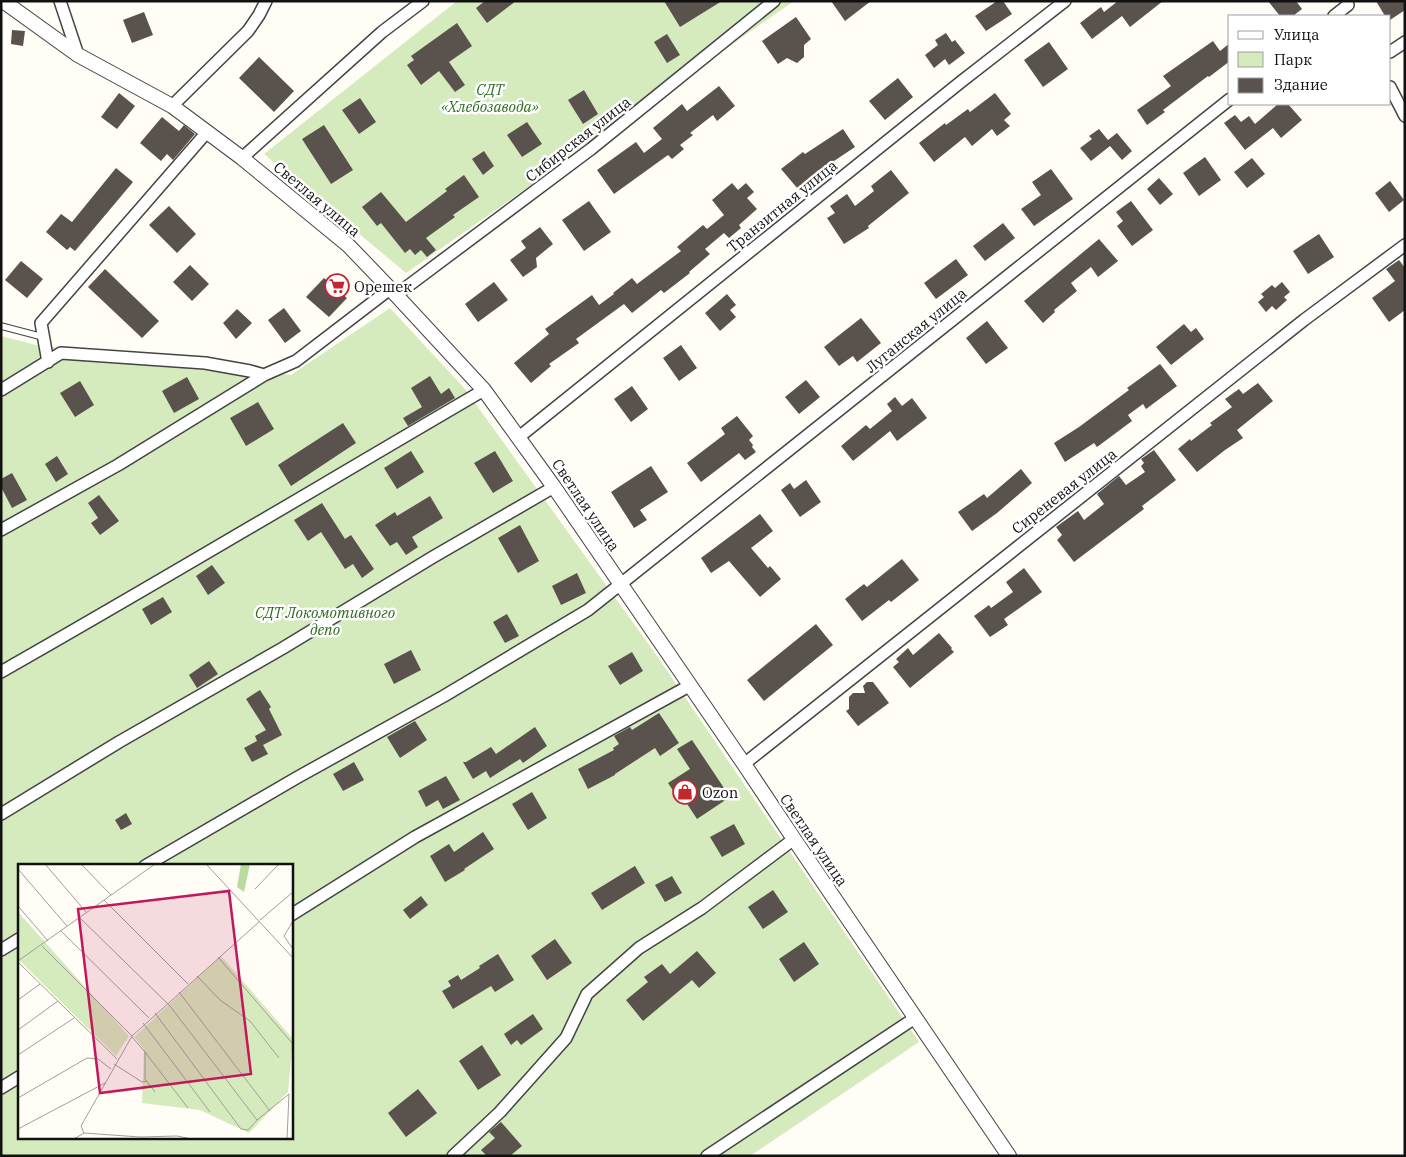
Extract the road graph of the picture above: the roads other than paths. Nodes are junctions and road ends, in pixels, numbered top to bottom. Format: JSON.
{"nodes":[{"id":1,"x":3,"y":1,"type":"edge"},
{"id":2,"x":60,"y":1,"type":"edge"},
{"id":3,"x":266,"y":1,"type":"edge"},
{"id":4,"x":423,"y":1,"type":"edge"},
{"id":5,"x":774,"y":1,"type":"edge"},
{"id":6,"x":1066,"y":1,"type":"edge"},
{"id":7,"x":1347,"y":3,"type":"edge"},
{"id":8,"x":1335,"y":15,"type":"edge"},
{"id":9,"x":1353,"y":15,"type":"edge"},
{"id":10,"x":1405,"y":42,"type":"edge"},
{"id":11,"x":1391,"y":51,"type":"edge"},
{"id":12,"x":78,"y":55,"type":"junction"},
{"id":13,"x":1391,"y":89,"type":"edge"},
{"id":14,"x":1228,"y":101,"type":"edge"},
{"id":15,"x":172,"y":106,"type":"junction"},
{"id":16,"x":1405,"y":116,"type":"edge"},
{"id":17,"x":208,"y":132,"type":"junction"},
{"id":18,"x":242,"y":158,"type":"junction"},
{"id":19,"x":1405,"y":245,"type":"edge"},
{"id":20,"x":393,"y":292,"type":"junction"},
{"id":21,"x":1,"y":326,"type":"edge"},
{"id":22,"x":44,"y":337,"type":"junction"},
{"id":23,"x":48,"y":362,"type":"junction"},
{"id":24,"x":264,"y":375,"type":"junction"},
{"id":25,"x":1,"y":390,"type":"edge"},
{"id":26,"x":484,"y":390,"type":"junction"},
{"id":27,"x":519,"y":437,"type":"junction"},
{"id":28,"x":554,"y":487,"type":"junction"},
{"id":29,"x":1,"y":530,"type":"edge"},
{"id":30,"x":621,"y":585,"type":"junction"},
{"id":31,"x":1,"y":672,"type":"edge"},
{"id":32,"x":689,"y":686,"type":"junction"},
{"id":33,"x":744,"y":764,"type":"junction"},
{"id":34,"x":1,"y":814,"type":"edge"},
{"id":35,"x":794,"y":839,"type":"junction"},
{"id":36,"x":148,"y":864,"type":"edge"},
{"id":37,"x":292,"y":914,"type":"edge"},
{"id":38,"x":18,"y":940,"type":"edge"},
{"id":39,"x":1,"y":950,"type":"edge"},
{"id":40,"x":915,"y":1018,"type":"junction"},
{"id":41,"x":18,"y":1078,"type":"edge"},
{"id":42,"x":1,"y":1088,"type":"edge"},
{"id":43,"x":453,"y":1156,"type":"edge"},
{"id":44,"x":707,"y":1156,"type":"edge"},
{"id":45,"x":1009,"y":1156,"type":"edge"}],
"edges":[{"from":1,"to":12,"type":"street","name":"Светлая улица"},
{"from":2,"to":12,"type":"street"},
{"from":3,"to":15,"type":"street"},
{"from":4,"to":18,"type":"street"},
{"from":5,"to":20,"type":"street","name":"Сибирская улица"},
{"from":6,"to":27,"type":"street","name":"Транзитная улица"},
{"from":7,"to":8,"type":"street"},
{"from":7,"to":9,"type":"street"},
{"from":10,"to":11,"type":"street"},
{"from":12,"to":15,"type":"street","name":"Светлая улица"},
{"from":13,"to":16,"type":"street"},
{"from":14,"to":30,"type":"street","name":"Луганская улица"},
{"from":15,"to":17,"type":"street","name":"Светлая улица"},
{"from":17,"to":18,"type":"street","name":"Светлая улица"},
{"from":17,"to":22,"type":"street"},
{"from":18,"to":20,"type":"street","name":"Светлая улица"},
{"from":19,"to":33,"type":"street","name":"Сиреневая улица"},
{"from":20,"to":24,"type":"street","name":"Сибирская улица"},
{"from":20,"to":26,"type":"street","name":"Светлая улица"},
{"from":21,"to":22,"type":"lane"},
{"from":22,"to":23,"type":"street"},
{"from":23,"to":24,"type":"street"},
{"from":23,"to":25,"type":"street"},
{"from":24,"to":29,"type":"street","name":"Сибирская улица"},
{"from":26,"to":27,"type":"street","name":"Светлая улица"},
{"from":26,"to":31,"type":"street"},
{"from":27,"to":28,"type":"street","name":"Светлая улица"},
{"from":28,"to":30,"type":"street","name":"Светлая улица"},
{"from":28,"to":34,"type":"street"},
{"from":30,"to":32,"type":"street","name":"Светлая улица"},
{"from":30,"to":36,"type":"street","name":"Луганская улица"},
{"from":32,"to":33,"type":"street","name":"Светлая улица"},
{"from":32,"to":37,"type":"street"},
{"from":33,"to":35,"type":"street","name":"Светлая улица"},
{"from":35,"to":40,"type":"street","name":"Светлая улица"},
{"from":35,"to":43,"type":"street"},
{"from":38,"to":39,"type":"street"},
{"from":40,"to":44,"type":"street"},
{"from":40,"to":45,"type":"street","name":"Светлая улица"},
{"from":41,"to":42,"type":"street"}]}
